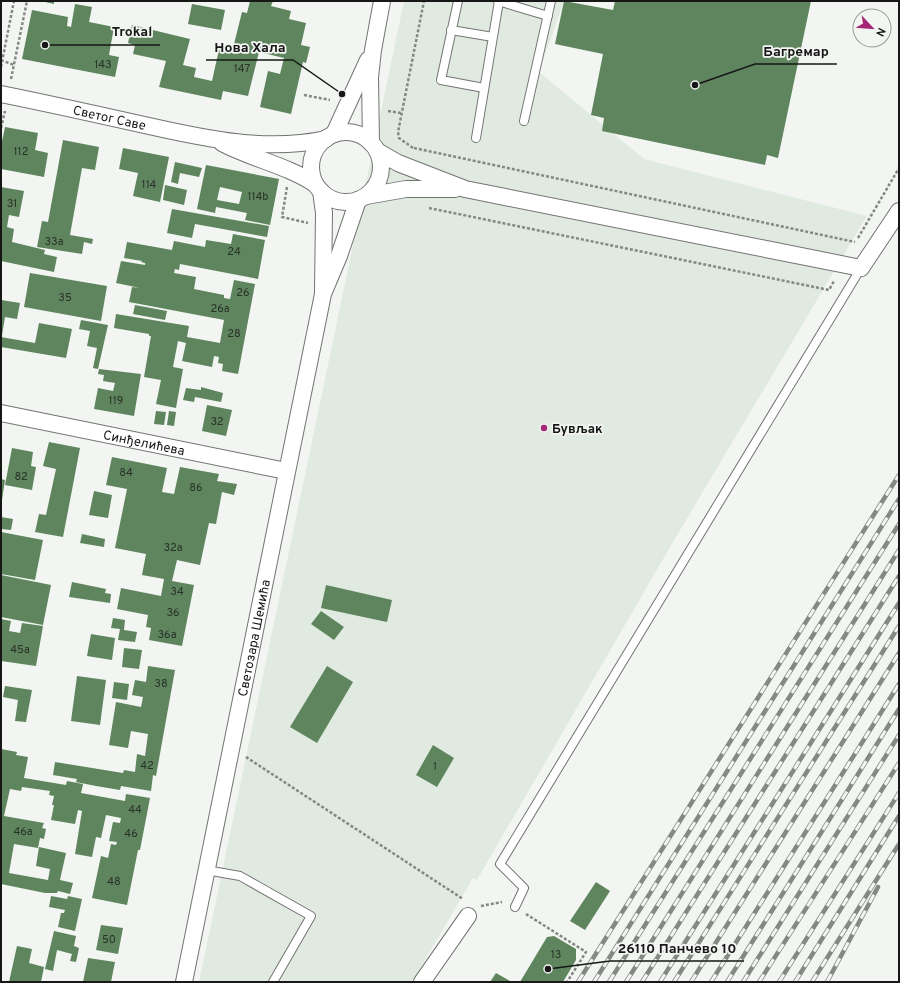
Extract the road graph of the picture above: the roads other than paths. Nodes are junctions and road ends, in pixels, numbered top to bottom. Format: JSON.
{"nodes":[{"id":1,"x":382,"y":1,"type":"edge"},
{"id":2,"x":458,"y":1,"type":"edge"},
{"id":3,"x":499,"y":1,"type":"edge"},
{"id":4,"x":551,"y":1,"type":"edge"},
{"id":5,"x":548,"y":16,"type":"junction"},
{"id":6,"x":451,"y":30,"type":"junction"},
{"id":7,"x":493,"y":37,"type":"junction"},
{"id":8,"x":373,"y":50,"type":"junction"},
{"id":9,"x":484,"y":88,"type":"junction"},
{"id":10,"x":4,"y":95,"type":"edge"},
{"id":11,"x":524,"y":122,"type":"dead end"},
{"id":12,"x":330,"y":137,"type":"junction"},
{"id":13,"x":476,"y":138,"type":"dead end"},
{"id":14,"x":217,"y":141,"type":"junction"},
{"id":15,"x":374,"y":147,"type":"junction"},
{"id":16,"x":318,"y":188,"type":"junction"},
{"id":17,"x":465,"y":189,"type":"junction"},
{"id":18,"x":362,"y":198,"type":"junction"},
{"id":19,"x":899,"y":211,"type":"edge"},
{"id":20,"x":861,"y":268,"type":"junction"},
{"id":21,"x":323,"y":294,"type":"junction"},
{"id":22,"x":1,"y":413,"type":"edge"},
{"id":23,"x":286,"y":471,"type":"junction"},
{"id":24,"x":206,"y":870,"type":"junction"},
{"id":25,"x":515,"y":907,"type":"road end"},
{"id":26,"x":470,"y":909,"type":"road end"},
{"id":27,"x":184,"y":982,"type":"edge"},
{"id":28,"x":273,"y":982,"type":"edge"},
{"id":29,"x":422,"y":982,"type":"edge"}],
"edges":[{"from":1,"to":8,"type":"street"},
{"from":2,"to":6,"type":"lane"},
{"from":3,"to":5,"type":"lane"},
{"from":3,"to":7,"type":"lane"},
{"from":4,"to":5,"type":"lane"},
{"from":5,"to":11,"type":"lane"},
{"from":6,"to":7,"type":"lane"},
{"from":6,"to":9,"type":"lane"},
{"from":7,"to":9,"type":"lane"},
{"from":8,"to":12,"type":"street"},
{"from":8,"to":15,"type":"street"},
{"from":9,"to":13,"type":"lane"},
{"from":10,"to":14,"type":"street","name":"Светог Саве"},
{"from":12,"to":14,"type":"street","name":"Светог Саве"},
{"from":12,"to":15,"type":"street"},
{"from":12,"to":16,"type":"street"},
{"from":14,"to":16,"type":"street","name":"Светог Саве"},
{"from":15,"to":17,"type":"street"},
{"from":15,"to":18,"type":"street"},
{"from":16,"to":18,"type":"street"},
{"from":16,"to":21,"type":"street","name":"Светозара Шемића"},
{"from":17,"to":18,"type":"street"},
{"from":17,"to":20,"type":"street"},
{"from":18,"to":21,"type":"street","name":"Светозара Шемића"},
{"from":19,"to":20,"type":"street"},
{"from":20,"to":25,"type":"lane"},
{"from":21,"to":23,"type":"street","name":"Светозара Шемића"},
{"from":22,"to":23,"type":"street","name":"Синђелићева"},
{"from":23,"to":24,"type":"street","name":"Светозара Шемића"},
{"from":24,"to":27,"type":"street","name":"Светозара Шемића"},
{"from":24,"to":28,"type":"lane"},
{"from":26,"to":29,"type":"street"}]}
